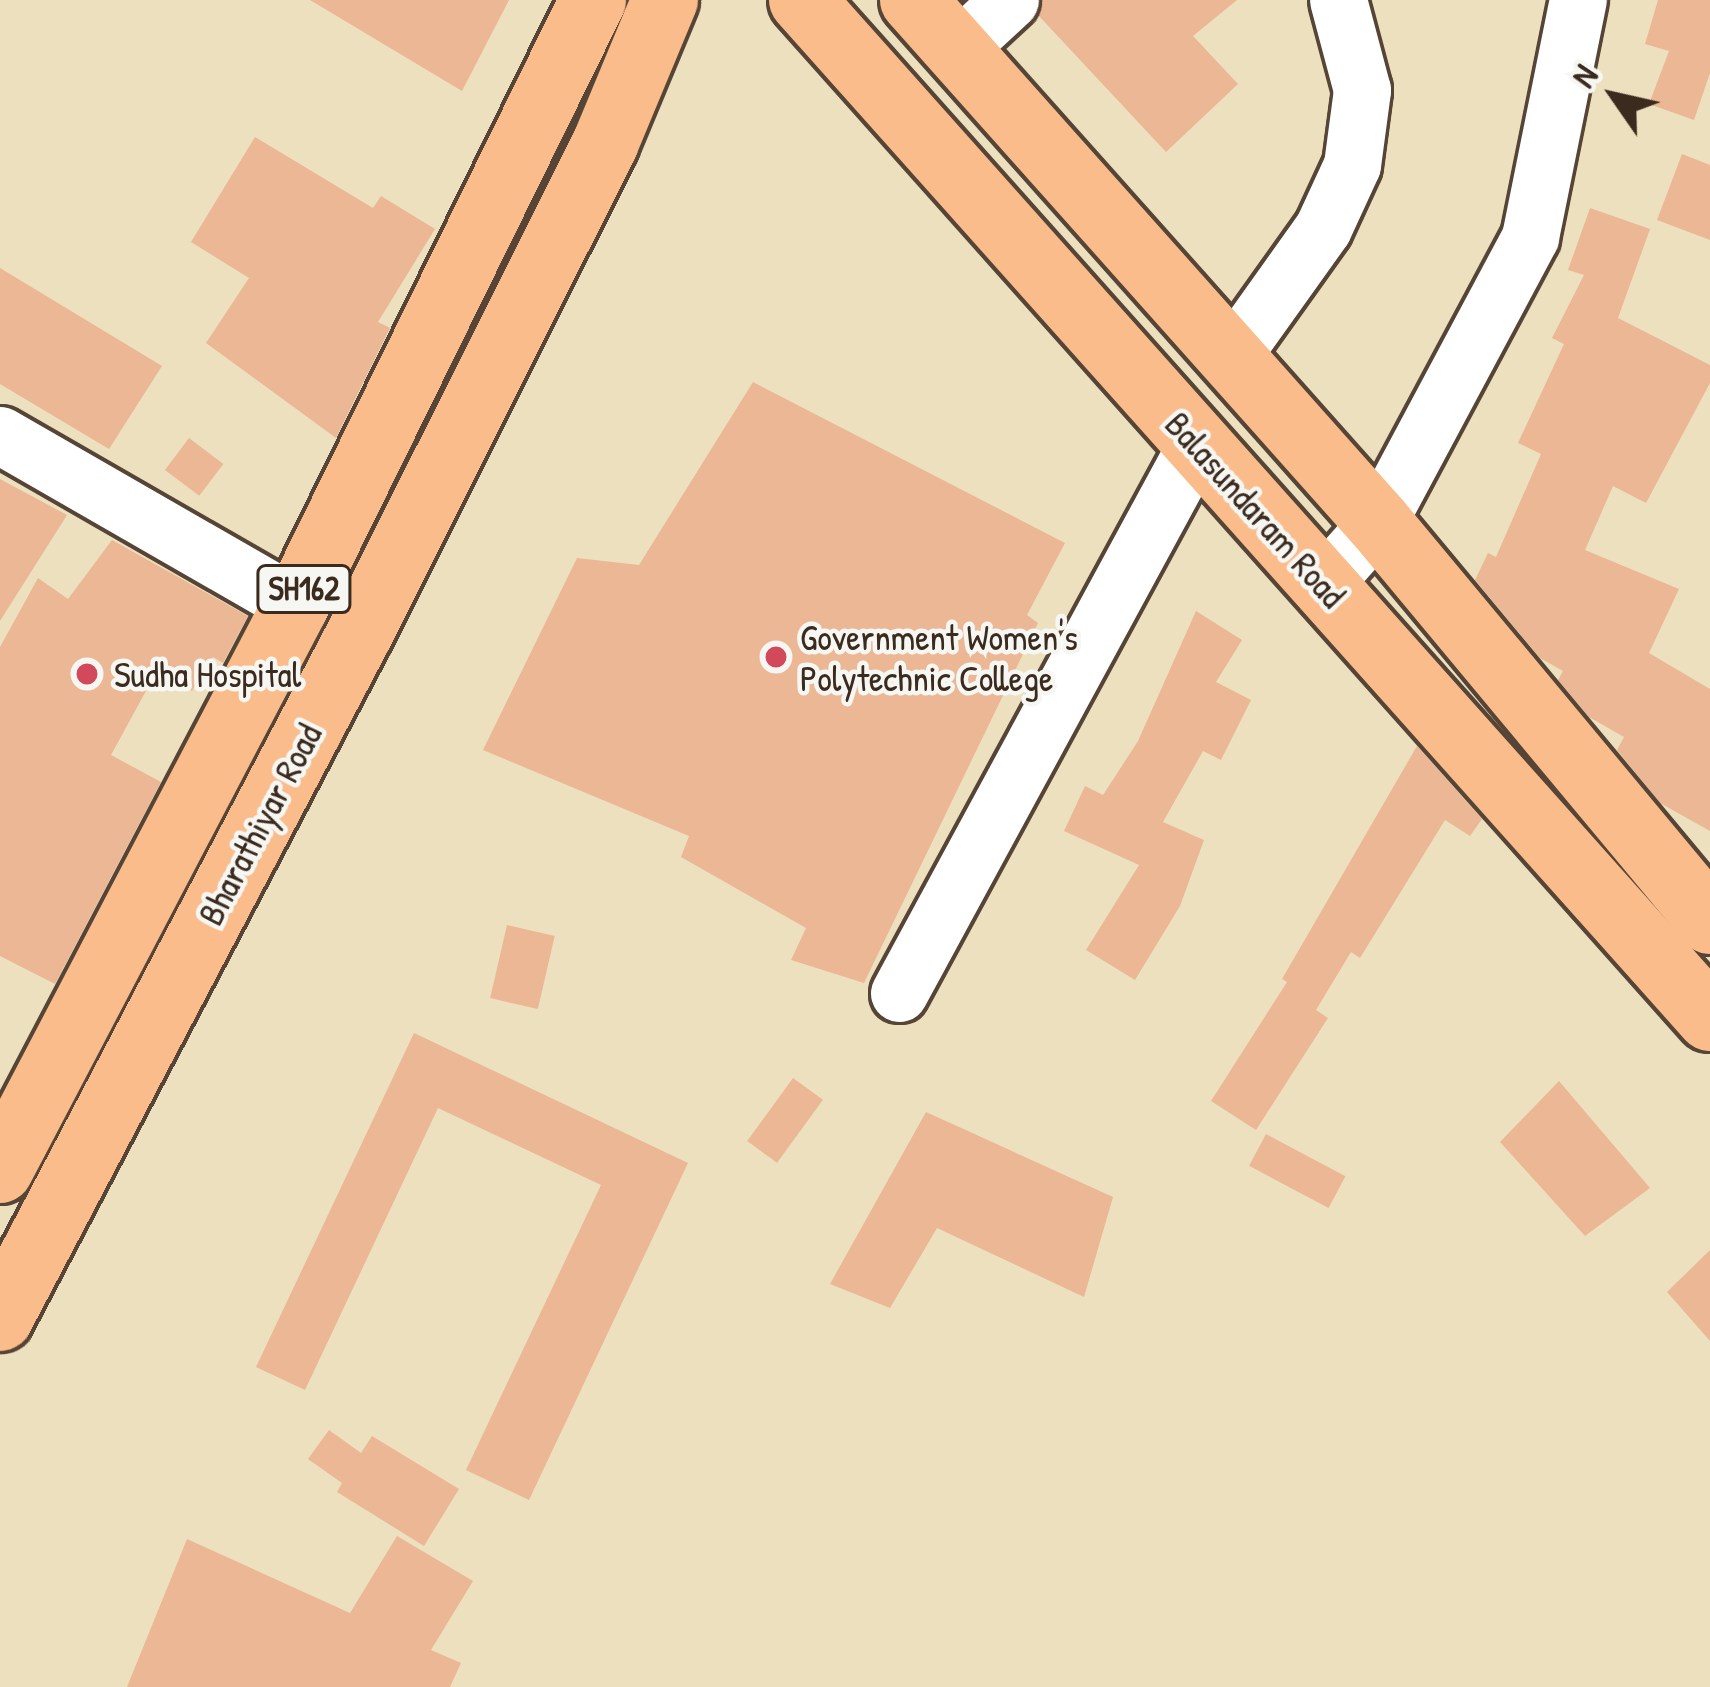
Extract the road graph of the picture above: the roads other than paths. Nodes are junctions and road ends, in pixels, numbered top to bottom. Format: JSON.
{"nodes":[{"id":1,"x":592,"y":0,"type":"edge"},
{"id":2,"x":665,"y":0,"type":"edge"},
{"id":3,"x":802,"y":0,"type":"edge"},
{"id":4,"x":913,"y":0,"type":"edge"},
{"id":5,"x":1010,"y":0,"type":"edge"},
{"id":6,"x":1338,"y":0,"type":"edge"},
{"id":7,"x":1578,"y":0,"type":"edge"},
{"id":8,"x":957,"y":49,"type":"junction"},
{"id":9,"x":1231,"y":357,"type":"junction"},
{"id":10,"x":0,"y":435,"type":"edge"},
{"id":11,"x":1197,"y":443,"type":"junction"},
{"id":12,"x":1378,"y":522,"type":"junction"},
{"id":13,"x":1323,"y":584,"type":"junction"},
{"id":14,"x":296,"y":605,"type":"junction"},
{"id":15,"x":1710,"y":921,"type":"edge"},
{"id":16,"x":898,"y":993,"type":"dead end"},
{"id":17,"x":1710,"y":1018,"type":"edge"},
{"id":18,"x":0,"y":1170,"type":"edge"},
{"id":19,"x":0,"y":1318,"type":"edge"}],
"edges":[{"from":1,"to":14,"type":"main road","name":"Bharathiyar Road","number":"SH162"},
{"from":2,"to":19,"type":"main road","name":"Bharathiyar Road","number":"SH162"},
{"from":3,"to":11,"type":"main road","name":"Balasundaram Road"},
{"from":4,"to":8,"type":"main road"},
{"from":5,"to":8,"type":"street"},
{"from":6,"to":9,"type":"street"},
{"from":7,"to":12,"type":"street"},
{"from":8,"to":9,"type":"main road"},
{"from":9,"to":12,"type":"main road"},
{"from":10,"to":14,"type":"street"},
{"from":11,"to":13,"type":"main road","name":"Balasundaram Road"},
{"from":11,"to":16,"type":"street"},
{"from":12,"to":13,"type":"street"},
{"from":12,"to":15,"type":"main road"},
{"from":13,"to":17,"type":"main road","name":"Balasundaram Road"},
{"from":14,"to":18,"type":"main road","name":"Bharathiyar Road","number":"SH162"}]}
